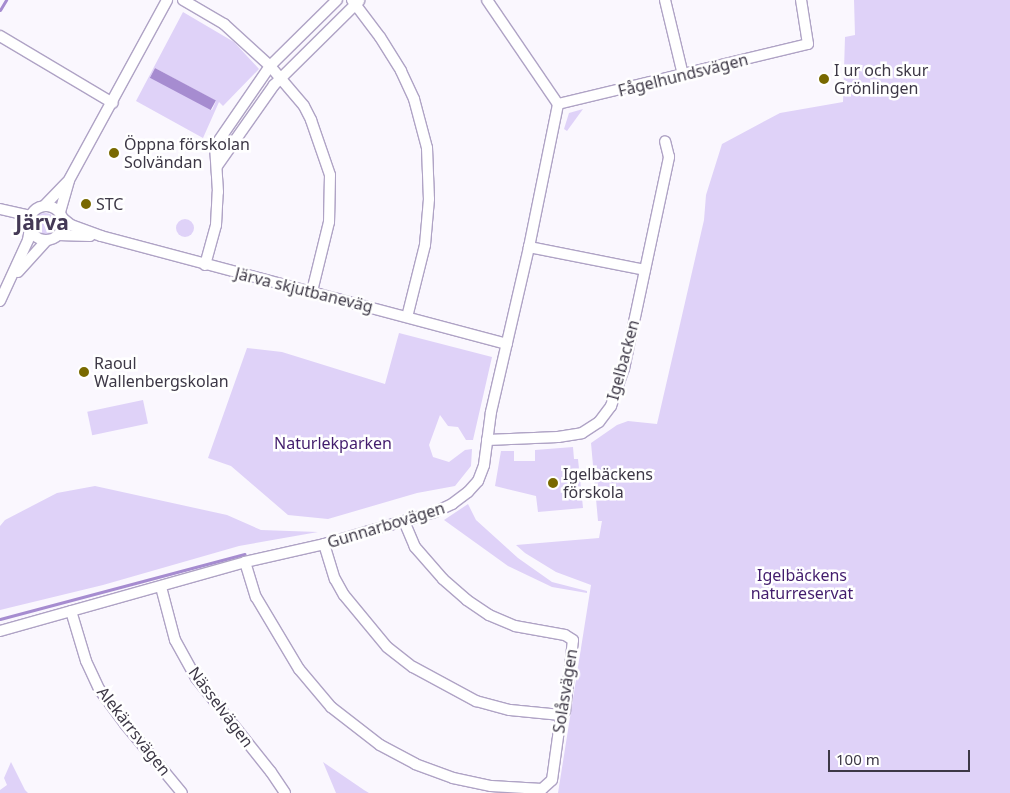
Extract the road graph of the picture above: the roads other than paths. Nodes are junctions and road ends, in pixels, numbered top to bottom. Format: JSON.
{"nodes":[{"id":1,"x":167,"y":0,"type":"edge"},
{"id":2,"x":182,"y":0,"type":"edge"},
{"id":3,"x":337,"y":0,"type":"edge"},
{"id":4,"x":487,"y":0,"type":"edge"},
{"id":5,"x":665,"y":0,"type":"edge"},
{"id":6,"x":801,"y":0,"type":"edge"},
{"id":7,"x":356,"y":2,"type":"edge"},
{"id":8,"x":0,"y":36,"type":"edge"},
{"id":9,"x":270,"y":66,"type":"junction"},
{"id":10,"x":683,"y":75,"type":"junction"},
{"id":11,"x":281,"y":78,"type":"junction"},
{"id":12,"x":112,"y":103,"type":"junction"},
{"id":13,"x":558,"y":104,"type":"junction"},
{"id":14,"x":665,"y":140,"type":"dead end"},
{"id":15,"x":217,"y":166,"type":"junction"},
{"id":16,"x":69,"y":180,"type":"junction"},
{"id":17,"x":45,"y":205,"type":"junction"},
{"id":18,"x":0,"y":209,"type":"edge"},
{"id":19,"x":60,"y":214,"type":"junction"},
{"id":20,"x":30,"y":216,"type":"junction"},
{"id":21,"x":30,"y":229,"type":"junction"},
{"id":22,"x":66,"y":232,"type":"junction"},
{"id":23,"x":46,"y":241,"type":"junction"},
{"id":24,"x":529,"y":247,"type":"junction"},
{"id":25,"x":205,"y":265,"type":"junction"},
{"id":26,"x":645,"y":270,"type":"junction"},
{"id":27,"x":9,"y":283,"type":"junction"},
{"id":28,"x":312,"y":291,"type":"junction"},
{"id":29,"x":0,"y":300,"type":"edge"},
{"id":30,"x":407,"y":317,"type":"junction"},
{"id":31,"x":507,"y":344,"type":"junction"},
{"id":32,"x":487,"y":440,"type":"junction"},
{"id":33,"x":404,"y":522,"type":"junction"},
{"id":34,"x":324,"y":544,"type":"junction"},
{"id":35,"x":244,"y":562,"type":"junction"},
{"id":36,"x":160,"y":587,"type":"junction"},
{"id":37,"x":71,"y":611,"type":"junction"},
{"id":38,"x":0,"y":631,"type":"edge"},
{"id":39,"x":561,"y":714,"type":"junction"},
{"id":40,"x":182,"y":793,"type":"edge"},
{"id":41,"x":285,"y":793,"type":"edge"}],
"edges":[{"from":1,"to":12,"type":"street"},
{"from":2,"to":9,"type":"street"},
{"from":3,"to":9,"type":"street"},
{"from":4,"to":13,"type":"street"},
{"from":5,"to":10,"type":"street"},
{"from":6,"to":10,"type":"street","name":"Fågelhundsvägen"},
{"from":7,"to":11,"type":"street"},
{"from":7,"to":30,"type":"street"},
{"from":8,"to":12,"type":"street"},
{"from":9,"to":11,"type":"street"},
{"from":9,"to":15,"type":"street"},
{"from":10,"to":13,"type":"street","name":"Fågelhundsvägen"},
{"from":11,"to":15,"type":"street"},
{"from":11,"to":28,"type":"street"},
{"from":12,"to":16,"type":"street"},
{"from":13,"to":24,"type":"street","name":"Gunnarbovägen"},
{"from":14,"to":26,"type":"street","name":"Igelbacken"},
{"from":15,"to":25,"type":"street"},
{"from":16,"to":17,"type":"street"},
{"from":16,"to":19,"type":"street"},
{"from":17,"to":19,"type":"street"},
{"from":17,"to":20,"type":"street"},
{"from":18,"to":20,"type":"street"},
{"from":19,"to":22,"type":"street"},
{"from":19,"to":22,"type":"street"},
{"from":20,"to":21,"type":"street"},
{"from":21,"to":23,"type":"street"},
{"from":21,"to":27,"type":"street"},
{"from":22,"to":23,"type":"street"},
{"from":22,"to":25,"type":"street","name":"Järva skjutbaneväg"},
{"from":23,"to":27,"type":"street"},
{"from":24,"to":26,"type":"street"},
{"from":24,"to":31,"type":"street","name":"Gunnarbovägen"},
{"from":25,"to":28,"type":"street","name":"Järva skjutbaneväg"},
{"from":26,"to":32,"type":"street","name":"Igelbacken"},
{"from":27,"to":29,"type":"street"},
{"from":28,"to":30,"type":"street","name":"Järva skjutbaneväg"},
{"from":30,"to":31,"type":"street","name":"Järva skjutbaneväg"},
{"from":31,"to":32,"type":"street","name":"Gunnarbovägen"},
{"from":32,"to":33,"type":"street","name":"Gunnarbovägen"},
{"from":33,"to":34,"type":"street","name":"Gunnarbovägen"},
{"from":33,"to":39,"type":"street","name":"Solåsvägen"},
{"from":34,"to":35,"type":"street","name":"Gunnarbovägen"},
{"from":34,"to":39,"type":"street"},
{"from":35,"to":36,"type":"street","name":"Gunnarbovägen"},
{"from":35,"to":39,"type":"street","name":"Solåsvägen"},
{"from":36,"to":37,"type":"street","name":"Gunnarbovägen"},
{"from":36,"to":41,"type":"street","name":"Nässelvägen"},
{"from":37,"to":38,"type":"street","name":"Gunnarbovägen"},
{"from":37,"to":40,"type":"street","name":"Alekärrsvägen"}]}
